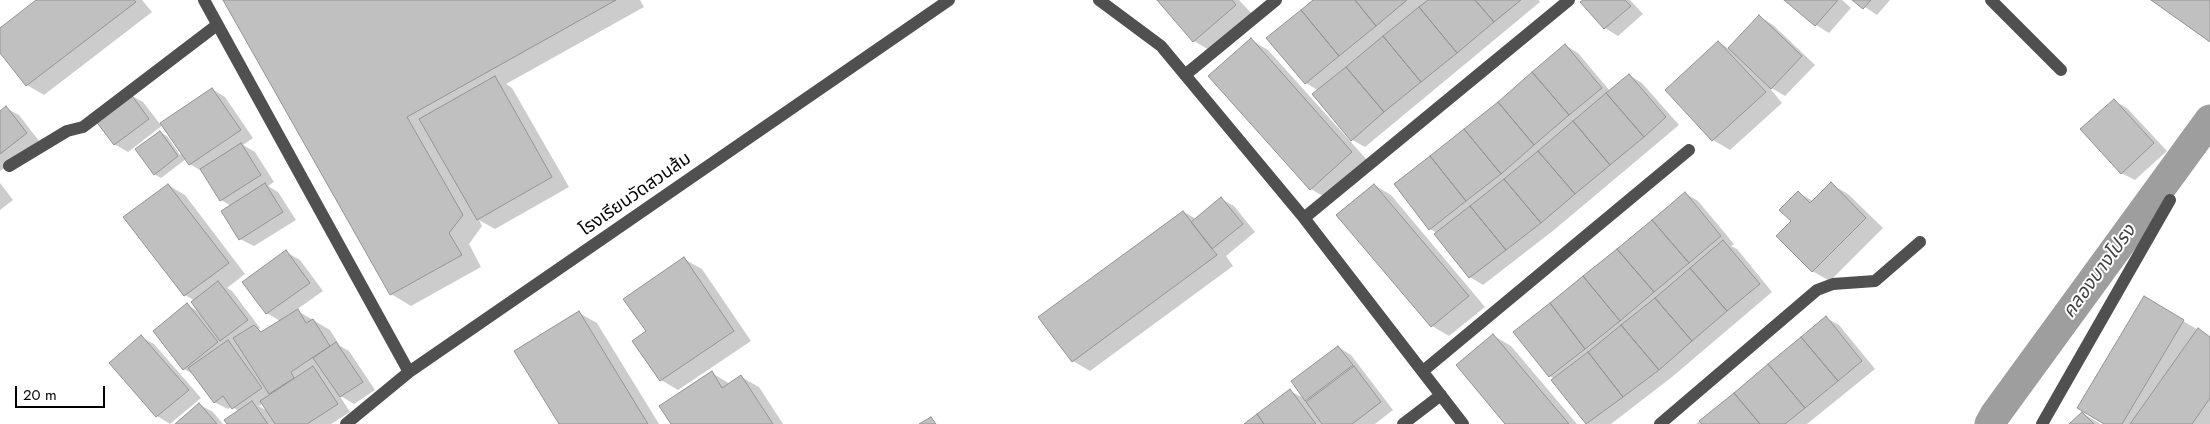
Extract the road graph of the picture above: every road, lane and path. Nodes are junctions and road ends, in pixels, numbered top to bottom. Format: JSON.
{"nodes":[{"id":1,"x":204,"y":0,"type":"edge"},
{"id":2,"x":949,"y":0,"type":"edge"},
{"id":3,"x":1099,"y":0,"type":"edge"},
{"id":4,"x":1276,"y":0,"type":"edge"},
{"id":5,"x":1569,"y":0,"type":"edge"},
{"id":6,"x":1991,"y":0,"type":"edge"},
{"id":7,"x":217,"y":25,"type":"junction"},
{"id":8,"x":2061,"y":70,"type":"dead end"},
{"id":9,"x":1185,"y":75,"type":"junction"},
{"id":10,"x":1689,"y":150,"type":"dead end"},
{"id":11,"x":9,"y":166,"type":"dead end"},
{"id":12,"x":2170,"y":200,"type":"dead end"},
{"id":13,"x":1304,"y":218,"type":"junction"},
{"id":14,"x":1920,"y":242,"type":"dead end"},
{"id":15,"x":1423,"y":371,"type":"junction"},
{"id":16,"x":409,"y":372,"type":"junction"},
{"id":17,"x":1441,"y":395,"type":"junction"},
{"id":18,"x":346,"y":424,"type":"edge"},
{"id":19,"x":1403,"y":424,"type":"edge"},
{"id":20,"x":1463,"y":424,"type":"edge"},
{"id":21,"x":1660,"y":424,"type":"edge"},
{"id":22,"x":2042,"y":424,"type":"edge"}],
"edges":[{"from":1,"to":7,"type":"street"},
{"from":2,"to":16,"type":"street","name":"โรงเรียนวัดสวนส้ม"},
{"from":3,"to":9,"type":"street"},
{"from":4,"to":9,"type":"street"},
{"from":5,"to":13,"type":"street"},
{"from":6,"to":8,"type":"street"},
{"from":7,"to":11,"type":"street"},
{"from":7,"to":16,"type":"street"},
{"from":9,"to":13,"type":"street"},
{"from":10,"to":15,"type":"street"},
{"from":12,"to":22,"type":"street"},
{"from":13,"to":15,"type":"street"},
{"from":14,"to":21,"type":"street"},
{"from":15,"to":17,"type":"street"},
{"from":16,"to":18,"type":"street","name":"โรงเรียนวัดสวนส้ม"},
{"from":17,"to":19,"type":"street"},
{"from":17,"to":20,"type":"street"}]}
